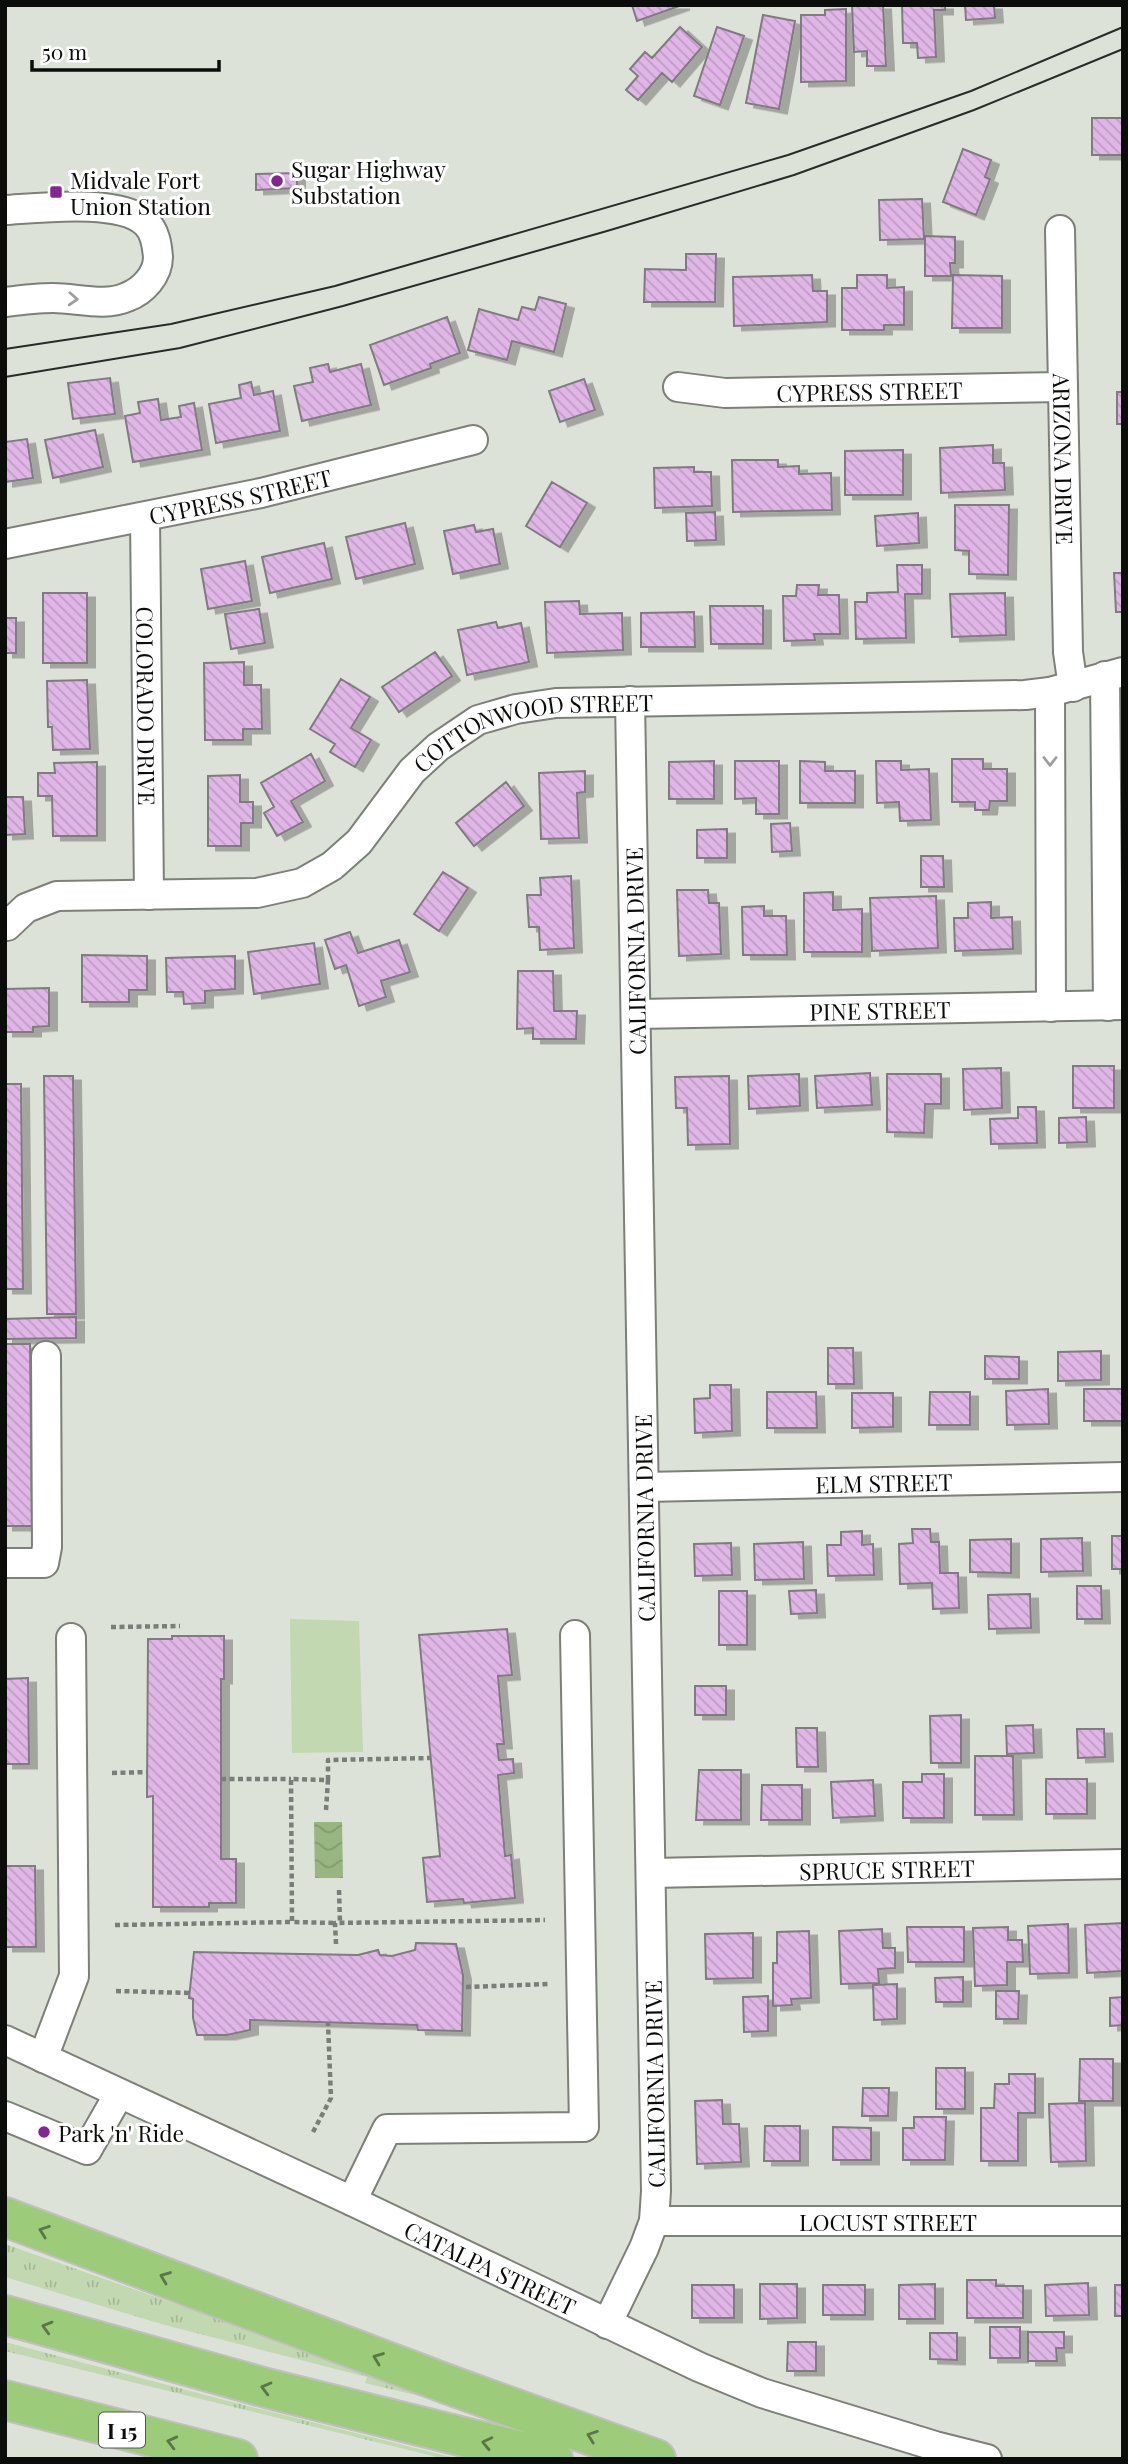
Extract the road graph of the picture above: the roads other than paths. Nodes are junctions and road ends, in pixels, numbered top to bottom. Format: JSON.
{"nodes":[{"id":1,"x":5,"y":209,"type":"edge"},
{"id":2,"x":1060,"y":230,"type":"dead end"},
{"id":3,"x":5,"y":302,"type":"edge"},
{"id":4,"x":678,"y":387,"type":"dead end"},
{"id":5,"x":1063,"y":387,"type":"junction"},
{"id":6,"x":473,"y":440,"type":"dead end"},
{"id":7,"x":145,"y":517,"type":"junction"},
{"id":8,"x":5,"y":544,"type":"edge"},
{"id":9,"x":1114,"y":674,"type":"edge"},
{"id":10,"x":1062,"y":690,"type":"junction"},
{"id":11,"x":630,"y":701,"type":"junction"},
{"id":12,"x":149,"y":895,"type":"junction"},
{"id":13,"x":7,"y":926,"type":"dead end"},
{"id":14,"x":1116,"y":1006,"type":"edge"},
{"id":15,"x":1051,"y":1007,"type":"junction"},
{"id":16,"x":637,"y":1014,"type":"junction"},
{"id":17,"x":46,"y":1356,"type":"dead end"},
{"id":18,"x":1123,"y":1477,"type":"edge"},
{"id":19,"x":644,"y":1488,"type":"junction"},
{"id":20,"x":5,"y":1563,"type":"edge"},
{"id":21,"x":575,"y":1635,"type":"dead end"},
{"id":22,"x":71,"y":1638,"type":"dead end"},
{"id":23,"x":1123,"y":1864,"type":"edge"},
{"id":24,"x":650,"y":1873,"type":"junction"},
{"id":25,"x":5,"y":2040,"type":"edge"},
{"id":26,"x":43,"y":2058,"type":"junction"},
{"id":27,"x":119,"y":2094,"type":"junction"},
{"id":28,"x":5,"y":2116,"type":"edge"},
{"id":29,"x":352,"y":2201,"type":"junction"},
{"id":30,"x":5,"y":2217,"type":"edge"},
{"id":31,"x":654,"y":2221,"type":"junction"},
{"id":32,"x":1123,"y":2221,"type":"edge"},
{"id":33,"x":5,"y":2315,"type":"edge"},
{"id":34,"x":607,"y":2324,"type":"junction"},
{"id":35,"x":5,"y":2400,"type":"edge"},
{"id":36,"x":238,"y":2459,"type":"edge"},
{"id":37,"x":553,"y":2459,"type":"edge"},
{"id":38,"x":656,"y":2459,"type":"edge"},
{"id":39,"x":987,"y":2459,"type":"edge"}],
"edges":[{"from":3,"to":1,"type":"street","one_way":true},
{"from":2,"to":5,"type":"street","name":"ARIZONA DRIVE"},
{"from":4,"to":5,"type":"street","name":"CYPRESS STREET"},
{"from":5,"to":10,"type":"street","name":"ARIZONA DRIVE"},
{"from":6,"to":7,"type":"street","name":"CYPRESS STREET"},
{"from":7,"to":8,"type":"street","name":"CYPRESS STREET"},
{"from":7,"to":12,"type":"street","name":"COLORADO DRIVE"},
{"from":9,"to":10,"type":"street","name":"COTTONWOOD STREET"},
{"from":9,"to":14,"type":"street"},
{"from":10,"to":11,"type":"street","name":"COTTONWOOD STREET"},
{"from":10,"to":15,"type":"street","name":"ARIZONA DRIVE","one_way":true},
{"from":11,"to":12,"type":"street","name":"COTTONWOOD STREET"},
{"from":11,"to":16,"type":"street","name":"CALIFORNIA DRIVE"},
{"from":12,"to":13,"type":"street","name":"COTTONWOOD STREET"},
{"from":14,"to":15,"type":"street","name":"PINE STREET"},
{"from":15,"to":16,"type":"street","name":"PINE STREET"},
{"from":16,"to":19,"type":"street","name":"CALIFORNIA DRIVE"},
{"from":17,"to":20,"type":"street"},
{"from":18,"to":19,"type":"street","name":"ELM STREET"},
{"from":19,"to":24,"type":"street","name":"CALIFORNIA DRIVE"},
{"from":21,"to":29,"type":"street"},
{"from":22,"to":26,"type":"street"},
{"from":23,"to":24,"type":"street","name":"SPRUCE STREET"},
{"from":24,"to":31,"type":"street","name":"CALIFORNIA DRIVE"},
{"from":25,"to":26,"type":"street","name":"CATALPA STREET"},
{"from":26,"to":27,"type":"street","name":"CATALPA STREET"},
{"from":27,"to":28,"type":"street"},
{"from":27,"to":29,"type":"street","name":"CATALPA STREET"},
{"from":29,"to":34,"type":"street","name":"CATALPA STREET"},
{"from":38,"to":30,"type":"highway","one_way":true},
{"from":31,"to":32,"type":"street","name":"LOCUST STREET"},
{"from":31,"to":34,"type":"street","name":"CALIFORNIA DRIVE"},
{"from":37,"to":33,"type":"highway","one_way":true},
{"from":34,"to":39,"type":"street","name":"CATALPA STREET"},
{"from":36,"to":35,"type":"highway","number":"I 15","one_way":true}]}
